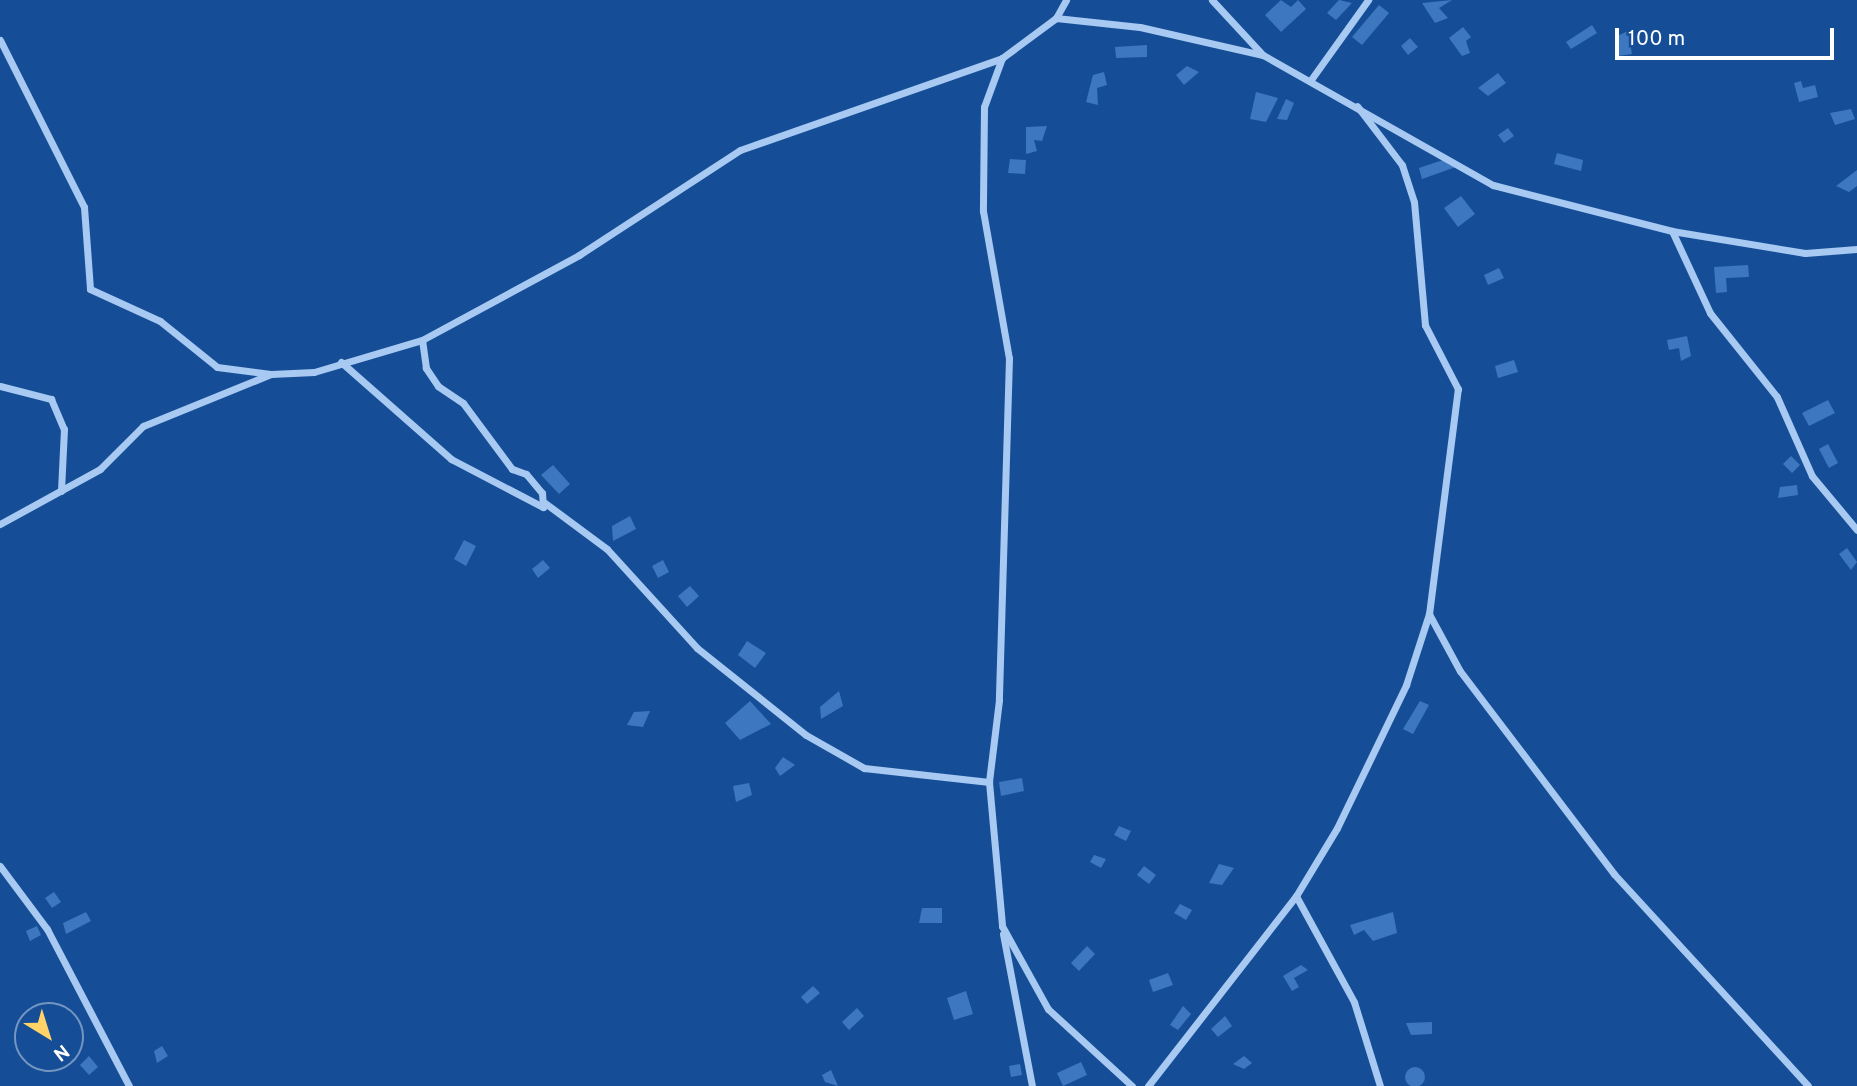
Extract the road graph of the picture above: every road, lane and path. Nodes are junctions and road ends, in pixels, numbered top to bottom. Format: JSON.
{"nodes":[{"id":1,"x":1066,"y":0,"type":"edge"},
{"id":2,"x":1212,"y":0,"type":"edge"},
{"id":3,"x":1368,"y":0,"type":"edge"},
{"id":4,"x":1056,"y":18,"type":"junction"},
{"id":5,"x":0,"y":40,"type":"edge"},
{"id":6,"x":7,"y":52,"type":"junction"},
{"id":7,"x":1263,"y":55,"type":"junction"},
{"id":8,"x":1002,"y":58,"type":"junction"},
{"id":9,"x":0,"y":62,"type":"edge"},
{"id":10,"x":1310,"y":81,"type":"junction"},
{"id":11,"x":1357,"y":106,"type":"junction"},
{"id":12,"x":1672,"y":231,"type":"junction"},
{"id":13,"x":1857,"y":249,"type":"edge"},
{"id":14,"x":422,"y":340,"type":"junction"},
{"id":15,"x":341,"y":362,"type":"junction"},
{"id":16,"x":271,"y":374,"type":"junction"},
{"id":17,"x":0,"y":386,"type":"edge"},
{"id":18,"x":61,"y":491,"type":"junction"},
{"id":19,"x":545,"y":503,"type":"junction"},
{"id":20,"x":0,"y":524,"type":"edge"},
{"id":21,"x":1857,"y":530,"type":"edge"},
{"id":22,"x":1429,"y":614,"type":"junction"},
{"id":23,"x":989,"y":782,"type":"junction"},
{"id":24,"x":0,"y":866,"type":"edge"},
{"id":25,"x":1296,"y":896,"type":"junction"},
{"id":26,"x":1002,"y":926,"type":"junction"},
{"id":27,"x":129,"y":1086,"type":"edge"},
{"id":28,"x":1032,"y":1086,"type":"edge"},
{"id":29,"x":1132,"y":1086,"type":"edge"},
{"id":30,"x":1148,"y":1086,"type":"edge"},
{"id":31,"x":1380,"y":1086,"type":"edge"},
{"id":32,"x":1808,"y":1086,"type":"edge"}],
"edges":[{"from":1,"to":4,"type":"street"},
{"from":2,"to":7,"type":"street"},
{"from":3,"to":10,"type":"street"},
{"from":4,"to":7,"type":"street"},
{"from":4,"to":8,"type":"street"},
{"from":5,"to":6,"type":"street"},
{"from":6,"to":9,"type":"street"},
{"from":6,"to":16,"type":"street"},
{"from":7,"to":10,"type":"street"},
{"from":8,"to":14,"type":"street"},
{"from":8,"to":23,"type":"street"},
{"from":10,"to":11,"type":"street"},
{"from":11,"to":12,"type":"street"},
{"from":11,"to":22,"type":"street"},
{"from":12,"to":13,"type":"street"},
{"from":12,"to":21,"type":"street"},
{"from":14,"to":15,"type":"street"},
{"from":14,"to":19,"type":"street"},
{"from":15,"to":16,"type":"street"},
{"from":15,"to":19,"type":"street"},
{"from":16,"to":18,"type":"street"},
{"from":17,"to":18,"type":"street"},
{"from":18,"to":20,"type":"street"},
{"from":19,"to":23,"type":"street"},
{"from":22,"to":25,"type":"street"},
{"from":22,"to":32,"type":"street"},
{"from":23,"to":26,"type":"street"},
{"from":24,"to":27,"type":"street"},
{"from":25,"to":30,"type":"street"},
{"from":25,"to":31,"type":"street"},
{"from":26,"to":28,"type":"street"},
{"from":26,"to":29,"type":"street"}]}
